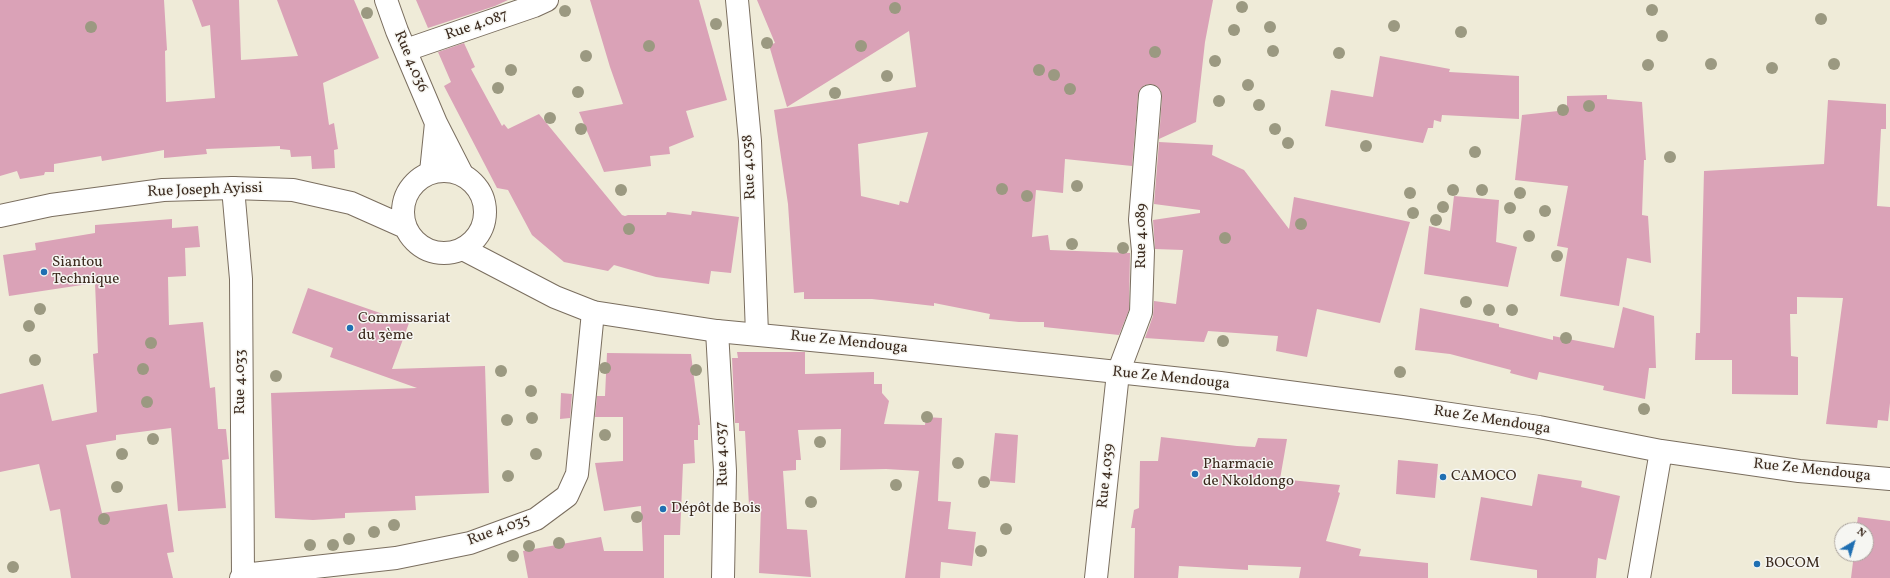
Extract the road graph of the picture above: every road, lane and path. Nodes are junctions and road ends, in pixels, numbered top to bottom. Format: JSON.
{"nodes":[{"id":1,"x":386,"y":0,"type":"edge"},
{"id":2,"x":547,"y":0,"type":"edge"},
{"id":3,"x":737,"y":0,"type":"edge"},
{"id":4,"x":406,"y":50,"type":"junction"},
{"id":5,"x":1150,"y":96,"type":"dead end"},
{"id":6,"x":436,"y":123,"type":"junction"},
{"id":7,"x":431,"y":172,"type":"junction"},
{"id":8,"x":462,"y":174,"type":"junction"},
{"id":9,"x":233,"y":188,"type":"junction"},
{"id":10,"x":0,"y":216,"type":"edge"},
{"id":11,"x":406,"y":227,"type":"junction"},
{"id":12,"x":463,"y":249,"type":"junction"},
{"id":13,"x":592,"y":312,"type":"junction"},
{"id":14,"x":716,"y":330,"type":"junction"},
{"id":15,"x":757,"y":334,"type":"junction"},
{"id":16,"x":1118,"y":373,"type":"junction"},
{"id":17,"x":1661,"y":451,"type":"junction"},
{"id":18,"x":1890,"y":479,"type":"edge"},
{"id":19,"x":242,"y":577,"type":"edge"},
{"id":20,"x":723,"y":578,"type":"edge"},
{"id":21,"x":1096,"y":578,"type":"edge"},
{"id":22,"x":1639,"y":578,"type":"edge"}],
"edges":[{"from":1,"to":4,"type":"street","name":"Rue 4.036"},
{"from":2,"to":4,"type":"street","name":"Rue 4.087"},
{"from":3,"to":15,"type":"street","name":"Rue 4.038"},
{"from":4,"to":6,"type":"street","name":"Rue 4.036"},
{"from":5,"to":16,"type":"street","name":"Rue 4.089"},
{"from":6,"to":7,"type":"street"},
{"from":6,"to":8,"type":"street","name":"Rue 4.036"},
{"from":7,"to":8,"type":"street"},
{"from":7,"to":11,"type":"street"},
{"from":8,"to":12,"type":"street"},
{"from":9,"to":10,"type":"street","name":"Rue Joseph Ayissi"},
{"from":9,"to":11,"type":"street","name":"Rue Joseph Ayissi"},
{"from":9,"to":19,"type":"street","name":"Rue 4.033"},
{"from":11,"to":12,"type":"street"},
{"from":12,"to":13,"type":"street","name":"Rue Ze Mendouga"},
{"from":13,"to":14,"type":"street","name":"Rue Ze Mendouga"},
{"from":13,"to":19,"type":"street","name":"Rue 4.035"},
{"from":14,"to":15,"type":"street","name":"Rue Ze Mendouga"},
{"from":14,"to":20,"type":"street","name":"Rue 4.037"},
{"from":15,"to":16,"type":"street","name":"Rue Ze Mendouga"},
{"from":16,"to":17,"type":"street","name":"Rue Ze Mendouga"},
{"from":16,"to":21,"type":"street","name":"Rue 4.039"},
{"from":17,"to":18,"type":"street","name":"Rue Ze Mendouga"},
{"from":17,"to":22,"type":"street"}]}
